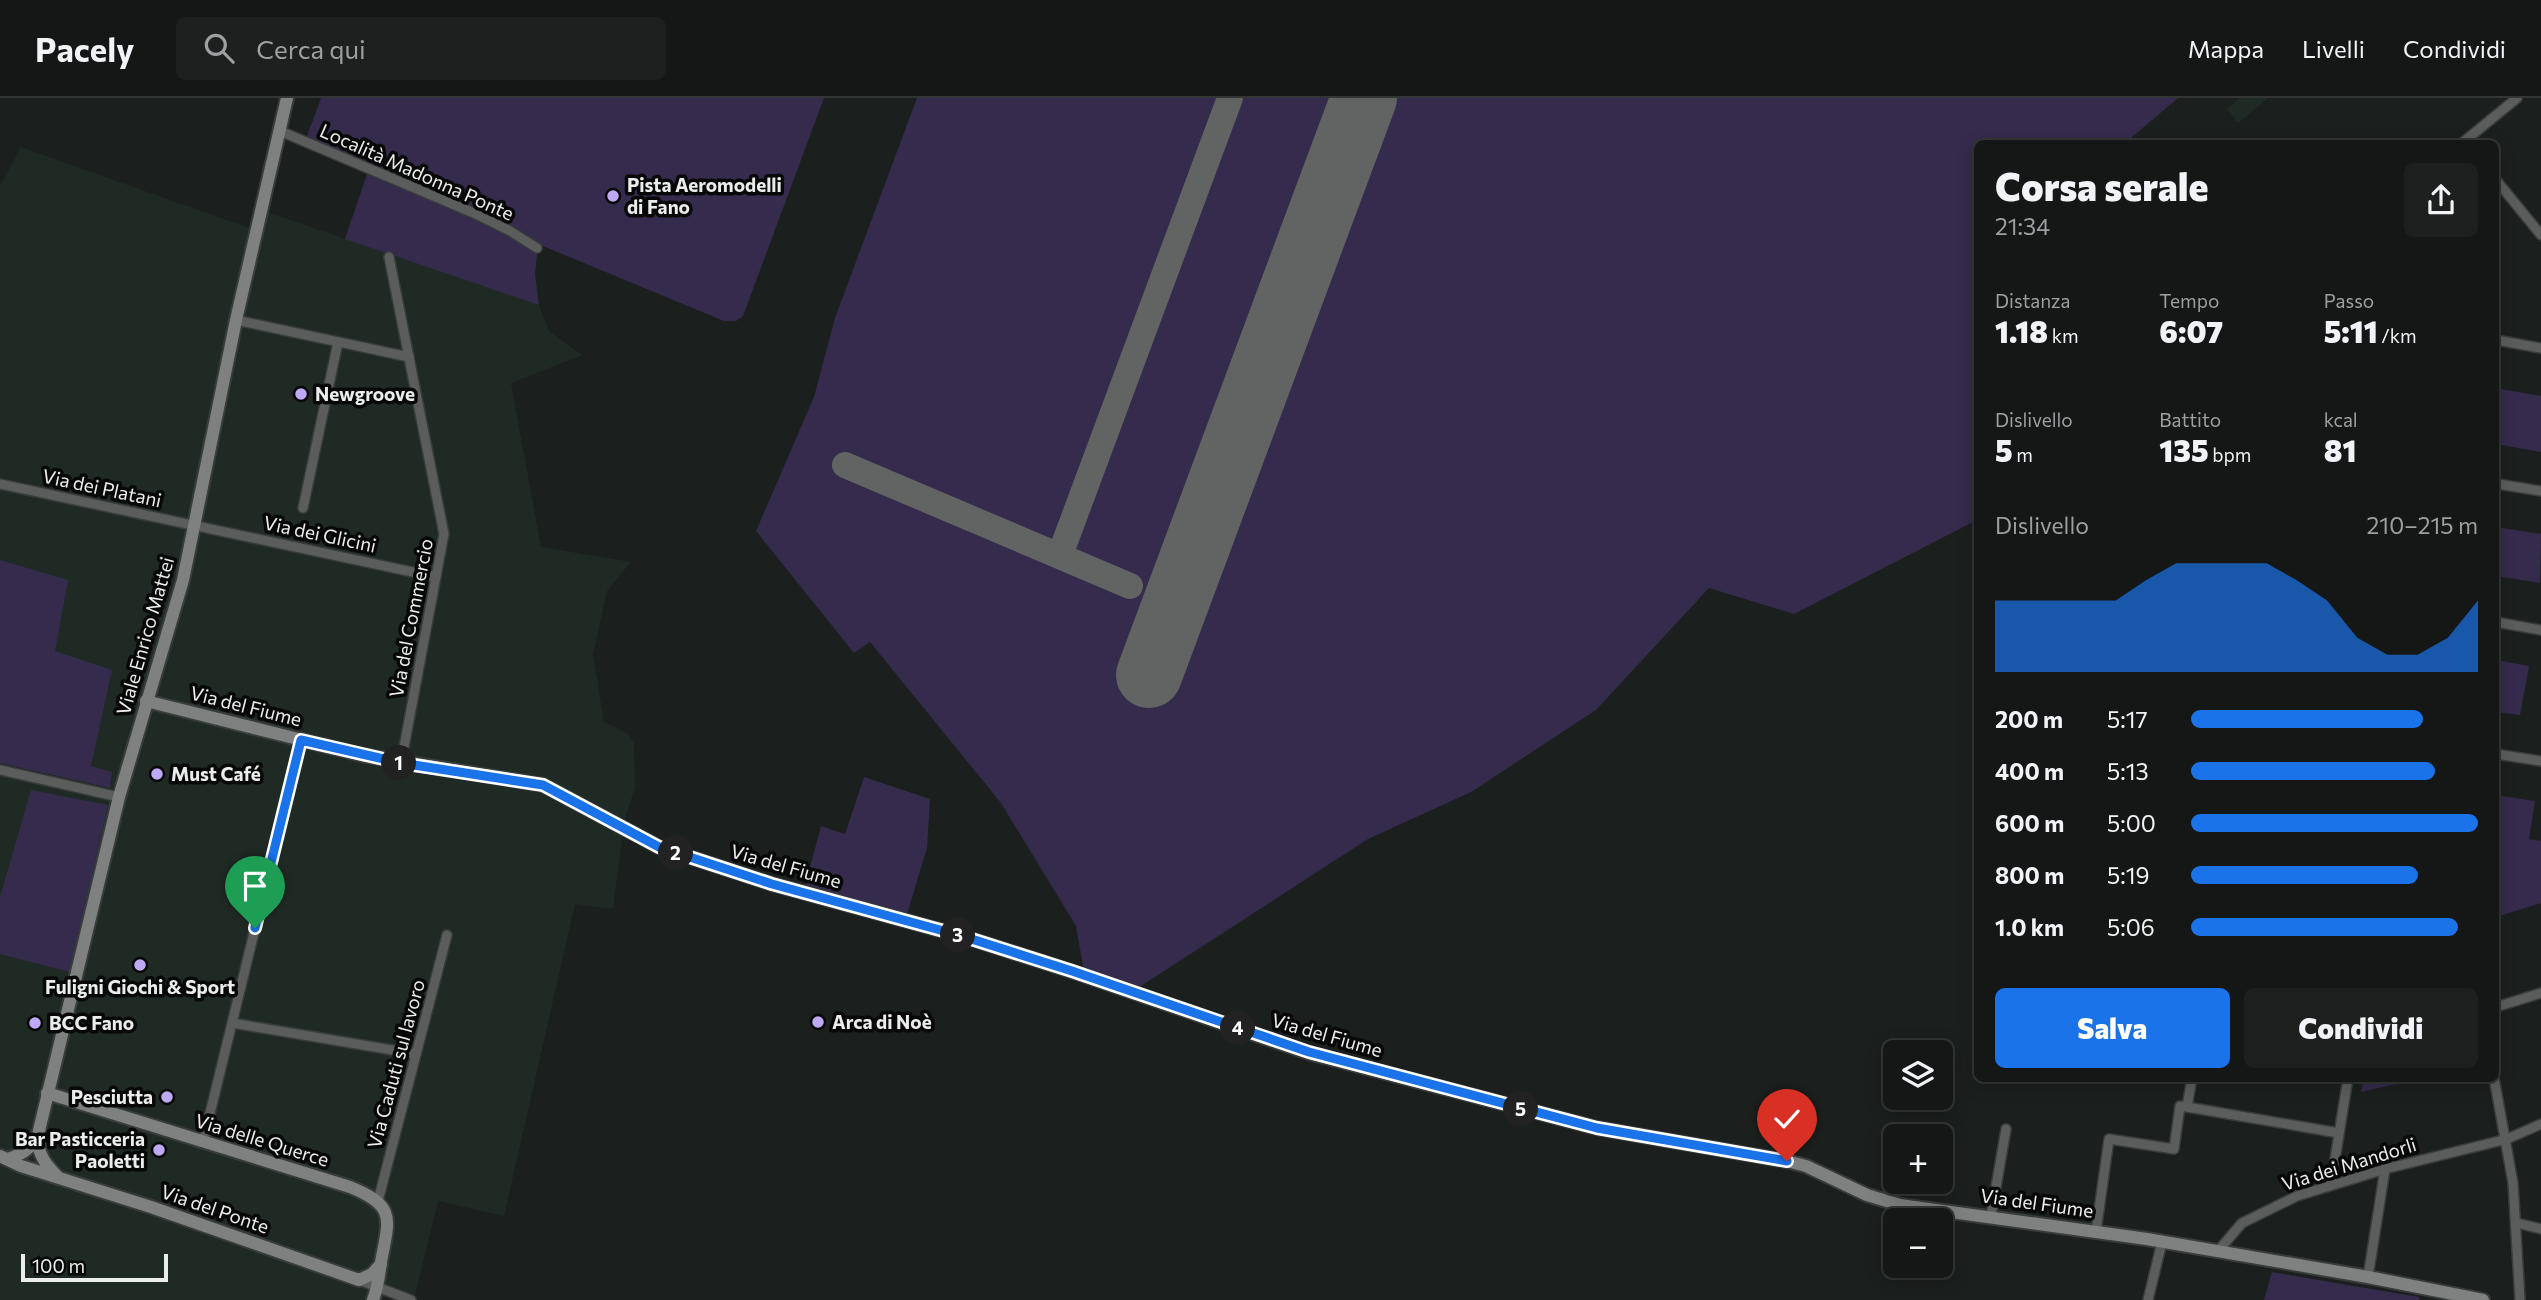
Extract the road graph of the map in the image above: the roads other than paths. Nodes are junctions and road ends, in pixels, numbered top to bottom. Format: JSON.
{"nodes":[{"id":1,"x":288,"y":98,"type":"edge"},
{"id":2,"x":2517,"y":98,"type":"edge"},
{"id":3,"x":280,"y":131,"type":"junction"},
{"id":4,"x":2468,"y":140,"type":"edge"},
{"id":5,"x":2499,"y":184,"type":"edge"},
{"id":6,"x":2541,"y":235,"type":"edge"},
{"id":7,"x":537,"y":248,"type":"dead end"},
{"id":8,"x":389,"y":257,"type":"dead end"},
{"id":9,"x":236,"y":320,"type":"junction"},
{"id":10,"x":2499,"y":341,"type":"edge"},
{"id":11,"x":338,"y":342,"type":"junction"},
{"id":12,"x":2541,"y":348,"type":"edge"},
{"id":13,"x":409,"y":357,"type":"junction"},
{"id":14,"x":0,"y":484,"type":"edge"},
{"id":15,"x":2499,"y":484,"type":"edge"},
{"id":16,"x":2541,"y":491,"type":"edge"},
{"id":17,"x":303,"y":508,"type":"dead end"},
{"id":18,"x":196,"y":526,"type":"junction"},
{"id":19,"x":436,"y":577,"type":"junction"},
{"id":20,"x":2499,"y":623,"type":"edge"},
{"id":21,"x":2541,"y":630,"type":"edge"},
{"id":22,"x":146,"y":701,"type":"junction"},
{"id":23,"x":301,"y":740,"type":"junction"},
{"id":24,"x":2499,"y":754,"type":"edge"},
{"id":25,"x":2541,"y":761,"type":"edge"},
{"id":26,"x":401,"y":763,"type":"junction"},
{"id":27,"x":0,"y":769,"type":"edge"},
{"id":28,"x":119,"y":797,"type":"junction"},
{"id":29,"x":447,"y":935,"type":"dead end"},
{"id":30,"x":2541,"y":993,"type":"edge"},
{"id":31,"x":2499,"y":1006,"type":"edge"},
{"id":32,"x":232,"y":1023,"type":"junction"},
{"id":33,"x":416,"y":1054,"type":"junction"},
{"id":34,"x":2191,"y":1082,"type":"edge"},
{"id":35,"x":2347,"y":1082,"type":"edge"},
{"id":36,"x":2495,"y":1082,"type":"edge"},
{"id":37,"x":47,"y":1093,"type":"junction"},
{"id":38,"x":2188,"y":1107,"type":"junction"},
{"id":39,"x":2541,"y":1124,"type":"edge"},
{"id":40,"x":2006,"y":1129,"type":"dead end"},
{"id":41,"x":2339,"y":1133,"type":"junction"},
{"id":42,"x":37,"y":1139,"type":"junction"},
{"id":43,"x":2507,"y":1139,"type":"junction"},
{"id":44,"x":203,"y":1142,"type":"junction"},
{"id":45,"x":4,"y":1158,"type":"edge"},
{"id":46,"x":2385,"y":1169,"type":"junction"},
{"id":47,"x":57,"y":1176,"type":"junction"},
{"id":48,"x":2331,"y":1184,"type":"junction"},
{"id":49,"x":378,"y":1201,"type":"junction"},
{"id":50,"x":1991,"y":1216,"type":"junction"},
{"id":51,"x":2517,"y":1223,"type":"junction"},
{"id":52,"x":2541,"y":1230,"type":"edge"},
{"id":53,"x":2096,"y":1231,"type":"junction"},
{"id":54,"x":2162,"y":1242,"type":"junction"},
{"id":55,"x":2218,"y":1251,"type":"junction"},
{"id":56,"x":381,"y":1264,"type":"junction"},
{"id":57,"x":2368,"y":1277,"type":"junction"},
{"id":58,"x":359,"y":1280,"type":"junction"},
{"id":59,"x":379,"y":1287,"type":"junction"},
{"id":60,"x":370,"y":1300,"type":"edge"},
{"id":61,"x":411,"y":1300,"type":"edge"},
{"id":62,"x":2148,"y":1300,"type":"edge"},
{"id":63,"x":2483,"y":1300,"type":"edge"},
{"id":64,"x":2520,"y":1300,"type":"edge"}],
"edges":[{"from":1,"to":3,"type":"street","name":"Viale Enrico Mattei"},
{"from":2,"to":4,"type":"street"},
{"from":3,"to":7,"type":"street","name":"Località Madonna Ponte"},
{"from":3,"to":9,"type":"street","name":"Viale Enrico Mattei"},
{"from":5,"to":6,"type":"street"},
{"from":8,"to":13,"type":"street","name":"Via del Commercio"},
{"from":9,"to":11,"type":"street"},
{"from":9,"to":18,"type":"street","name":"Viale Enrico Mattei"},
{"from":10,"to":12,"type":"street"},
{"from":11,"to":13,"type":"street"},
{"from":11,"to":17,"type":"street"},
{"from":13,"to":19,"type":"street","name":"Via del Commercio"},
{"from":14,"to":18,"type":"street","name":"Via dei Platani"},
{"from":15,"to":16,"type":"street"},
{"from":18,"to":19,"type":"street","name":"Via dei Glicini"},
{"from":18,"to":22,"type":"street","name":"Viale Enrico Mattei"},
{"from":19,"to":26,"type":"street","name":"Via del Commercio"},
{"from":20,"to":21,"type":"street"},
{"from":22,"to":23,"type":"street","name":"Via del Fiume"},
{"from":22,"to":28,"type":"street","name":"Viale Enrico Mattei"},
{"from":23,"to":26,"type":"street","name":"Via del Fiume"},
{"from":23,"to":32,"type":"street"},
{"from":24,"to":25,"type":"street"},
{"from":26,"to":50,"type":"street","name":"Via del Fiume"},
{"from":27,"to":28,"type":"street"},
{"from":28,"to":37,"type":"street","name":"Viale Enrico Mattei"},
{"from":29,"to":33,"type":"street","name":"Via Caduti sul lavoro"},
{"from":30,"to":31,"type":"street"},
{"from":32,"to":33,"type":"street"},
{"from":32,"to":44,"type":"street"},
{"from":33,"to":49,"type":"street","name":"Via Caduti sul lavoro"},
{"from":34,"to":38,"type":"street"},
{"from":35,"to":41,"type":"street"},
{"from":36,"to":43,"type":"street"},
{"from":37,"to":42,"type":"street","name":"Viale Enrico Mattei"},
{"from":37,"to":44,"type":"street","name":"Via delle Querce"},
{"from":38,"to":41,"type":"street"},
{"from":38,"to":53,"type":"street"},
{"from":39,"to":43,"type":"street","name":"Via dei Mandorli"},
{"from":40,"to":50,"type":"street"},
{"from":41,"to":48,"type":"street"},
{"from":42,"to":45,"type":"street"},
{"from":42,"to":47,"type":"street"},
{"from":43,"to":46,"type":"street","name":"Via dei Mandorli"},
{"from":43,"to":51,"type":"street"},
{"from":44,"to":49,"type":"street","name":"Via delle Querce"},
{"from":45,"to":47,"type":"street","name":"Via del Ponte"},
{"from":46,"to":48,"type":"street","name":"Via dei Mandorli"},
{"from":46,"to":57,"type":"street"},
{"from":47,"to":58,"type":"street","name":"Via del Ponte"},
{"from":48,"to":55,"type":"street","name":"Via dei Mandorli"},
{"from":49,"to":56,"type":"street"},
{"from":50,"to":53,"type":"street","name":"Via del Fiume"},
{"from":51,"to":52,"type":"street"},
{"from":51,"to":64,"type":"street"},
{"from":53,"to":54,"type":"street","name":"Via del Fiume"},
{"from":54,"to":55,"type":"street","name":"Via del Fiume"},
{"from":54,"to":62,"type":"street"},
{"from":55,"to":57,"type":"street","name":"Via del Fiume"},
{"from":56,"to":58,"type":"street"},
{"from":56,"to":59,"type":"street"},
{"from":57,"to":63,"type":"street","name":"Via del Fiume"},
{"from":58,"to":59,"type":"street","name":"Via del Ponte"},
{"from":58,"to":60,"type":"street"},
{"from":59,"to":60,"type":"street"},
{"from":59,"to":61,"type":"street","name":"Via del Ponte"}]}
